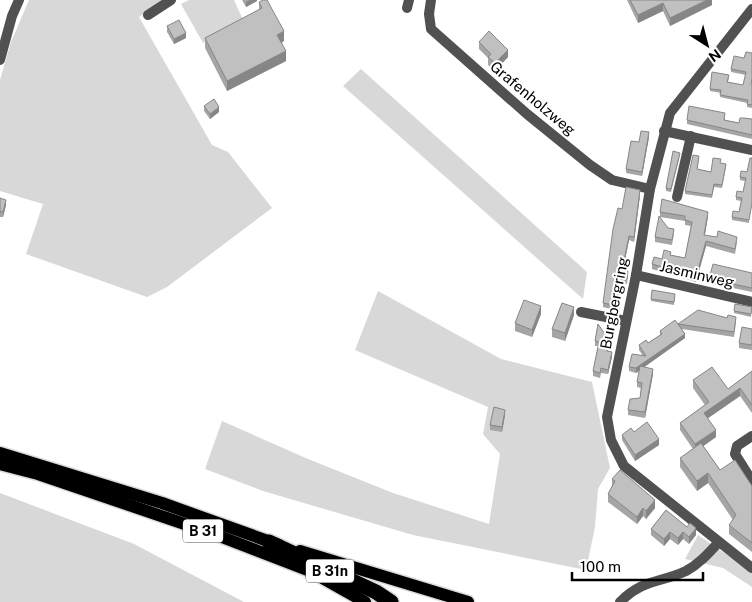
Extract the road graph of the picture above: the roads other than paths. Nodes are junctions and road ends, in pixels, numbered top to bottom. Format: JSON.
{"nodes":[{"id":1,"x":20,"y":0,"type":"edge"},
{"id":2,"x":171,"y":0,"type":"edge"},
{"id":3,"x":431,"y":0,"type":"edge"},
{"id":4,"x":752,"y":9,"type":"edge"},
{"id":5,"x":148,"y":15,"type":"dead end"},
{"id":6,"x":0,"y":60,"type":"edge"},
{"id":7,"x":664,"y":131,"type":"junction"},
{"id":8,"x":691,"y":136,"type":"junction"},
{"id":9,"x":752,"y":150,"type":"edge"},
{"id":10,"x":650,"y":189,"type":"junction"},
{"id":11,"x":677,"y":197,"type":"dead end"},
{"id":12,"x":636,"y":275,"type":"junction"},
{"id":13,"x":752,"y":302,"type":"edge"},
{"id":14,"x":581,"y":312,"type":"dead end"},
{"id":15,"x":626,"y":321,"type":"junction"},
{"id":16,"x":752,"y":436,"type":"edge"},
{"id":17,"x":0,"y":453,"type":"edge"},
{"id":18,"x":0,"y":464,"type":"edge"},
{"id":19,"x":752,"y":481,"type":"edge"},
{"id":20,"x":268,"y":542,"type":"junction"},
{"id":21,"x":718,"y":543,"type":"junction"},
{"id":22,"x":752,"y":568,"type":"edge"},
{"id":23,"x":310,"y":571,"type":"junction"},
{"id":24,"x":626,"y":598,"type":"edge"},
{"id":25,"x":365,"y":602,"type":"edge"},
{"id":26,"x":378,"y":602,"type":"edge"},
{"id":27,"x":391,"y":602,"type":"edge"},
{"id":28,"x":468,"y":602,"type":"edge"},
{"id":29,"x":620,"y":602,"type":"edge"}],
"edges":[{"from":1,"to":6,"type":"street"},
{"from":2,"to":5,"type":"street"},
{"from":3,"to":10,"type":"street","name":"Grafenholzweg"},
{"from":4,"to":7,"type":"street","name":"Burgbergring"},
{"from":7,"to":8,"type":"street"},
{"from":7,"to":10,"type":"street","name":"Burgbergring"},
{"from":8,"to":9,"type":"street"},
{"from":8,"to":11,"type":"street"},
{"from":10,"to":12,"type":"street","name":"Burgbergring"},
{"from":12,"to":13,"type":"street","name":"Jasminweg"},
{"from":12,"to":15,"type":"street","name":"Burgbergring"},
{"from":14,"to":15,"type":"street"},
{"from":15,"to":21,"type":"street","name":"Burgbergring"},
{"from":16,"to":19,"type":"street"},
{"from":17,"to":20,"type":"main road","number":"B 31"},
{"from":18,"to":23,"type":"main road","number":"B 31"},
{"from":20,"to":27,"type":"highway","number":"B 31n"},
{"from":20,"to":28,"type":"main road","number":"B 31"},
{"from":21,"to":22,"type":"street","name":"Burgbergring"},
{"from":21,"to":24,"type":"street"},
{"from":23,"to":25,"type":"main road","number":"B 31"},
{"from":23,"to":26,"type":"highway","number":"B 31n"},
{"from":24,"to":29,"type":"street"}]}
